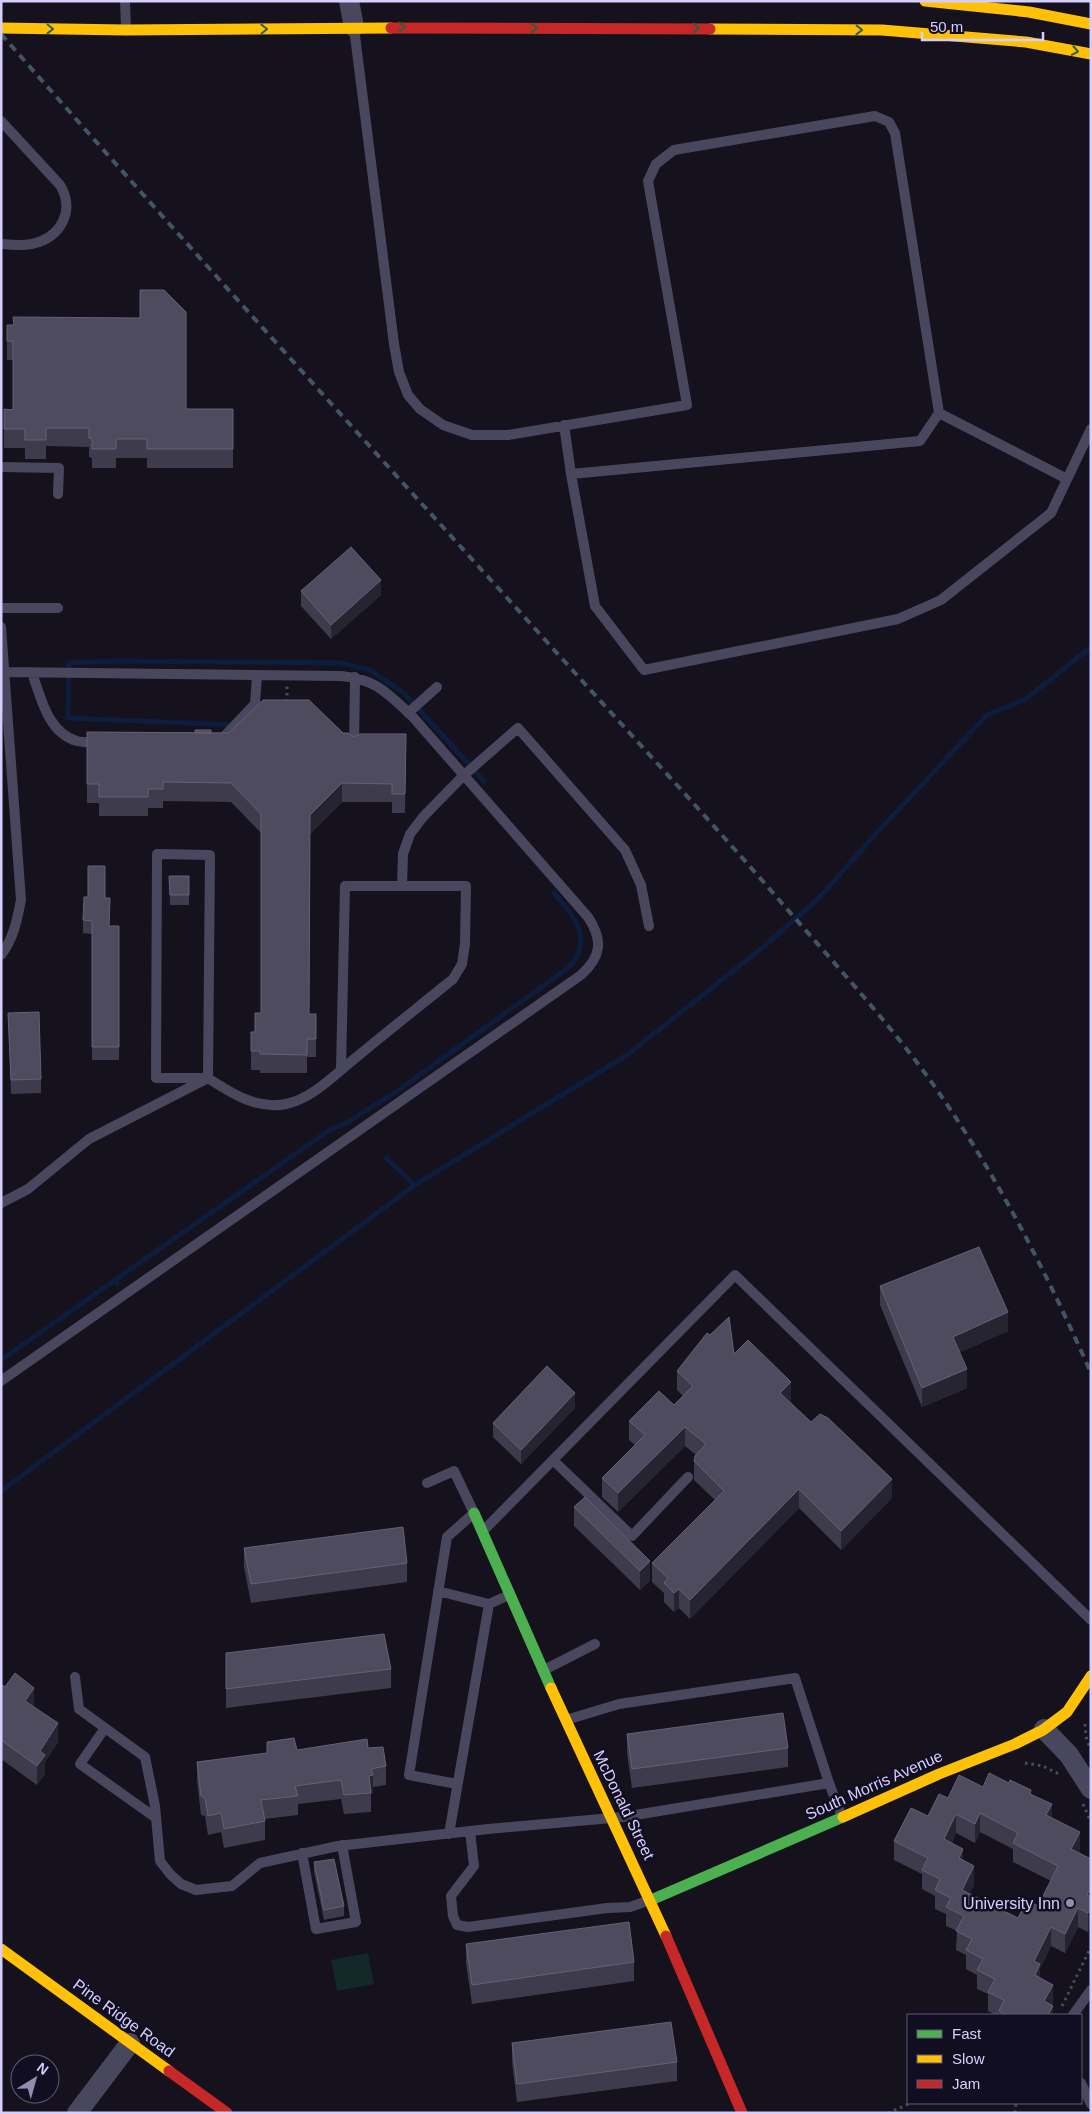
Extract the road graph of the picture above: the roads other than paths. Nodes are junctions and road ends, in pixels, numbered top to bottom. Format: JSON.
{"nodes":[{"id":1,"x":126,"y":1,"type":"edge"},
{"id":2,"x":349,"y":1,"type":"edge"},
{"id":3,"x":925,"y":1,"type":"edge"},
{"id":4,"x":1090,"y":22,"type":"edge"},
{"id":5,"x":354,"y":27,"type":"junction"},
{"id":6,"x":1,"y":28,"type":"edge"},
{"id":7,"x":126,"y":30,"type":"junction"},
{"id":8,"x":1091,"y":54,"type":"edge"},
{"id":9,"x":1,"y":121,"type":"edge"},
{"id":10,"x":1,"y":244,"type":"edge"},
{"id":11,"x":939,"y":413,"type":"junction"},
{"id":12,"x":564,"y":425,"type":"junction"},
{"id":13,"x":1091,"y":429,"type":"edge"},
{"id":14,"x":1,"y":467,"type":"edge"},
{"id":15,"x":571,"y":474,"type":"junction"},
{"id":16,"x":1067,"y":479,"type":"junction"},
{"id":17,"x":58,"y":494,"type":"dead end"},
{"id":18,"x":1,"y":608,"type":"edge"},
{"id":19,"x":58,"y":608,"type":"dead end"},
{"id":20,"x":1,"y":628,"type":"edge"},
{"id":21,"x":5,"y":672,"type":"junction"},
{"id":22,"x":32,"y":673,"type":"junction"},
{"id":23,"x":257,"y":675,"type":"junction"},
{"id":24,"x":355,"y":677,"type":"junction"},
{"id":25,"x":437,"y":687,"type":"dead end"},
{"id":26,"x":408,"y":713,"type":"junction"},
{"id":27,"x":114,"y":743,"type":"edge"},
{"id":28,"x":212,"y":745,"type":"edge"},
{"id":29,"x":354,"y":749,"type":"edge"},
{"id":30,"x":463,"y":776,"type":"junction"},
{"id":31,"x":402,"y":886,"type":"junction"},
{"id":32,"x":649,"y":926,"type":"dead end"},
{"id":33,"x":1,"y":955,"type":"edge"},
{"id":34,"x":341,"y":1069,"type":"junction"},
{"id":35,"x":208,"y":1078,"type":"junction"},
{"id":36,"x":1,"y":1203,"type":"edge"},
{"id":37,"x":1,"y":1381,"type":"edge"},
{"id":38,"x":553,"y":1460,"type":"junction"},
{"id":39,"x":688,"y":1477,"type":"dead end"},
{"id":40,"x":426,"y":1483,"type":"dead end"},
{"id":41,"x":474,"y":1513,"type":"junction"},
{"id":42,"x":483,"y":1531,"type":"junction"},
{"id":43,"x":438,"y":1591,"type":"junction"},
{"id":44,"x":510,"y":1595,"type":"junction"},
{"id":45,"x":489,"y":1604,"type":"junction"},
{"id":46,"x":1091,"y":1620,"type":"edge"},
{"id":47,"x":596,"y":1644,"type":"dead end"},
{"id":48,"x":543,"y":1670,"type":"junction"},
{"id":49,"x":75,"y":1676,"type":"dead end"},
{"id":50,"x":1091,"y":1676,"type":"edge"},
{"id":51,"x":565,"y":1720,"type":"junction"},
{"id":52,"x":105,"y":1728,"type":"junction"},
{"id":53,"x":1044,"y":1728,"type":"junction"},
{"id":54,"x":829,"y":1783,"type":"junction"},
{"id":55,"x":457,"y":1784,"type":"junction"},
{"id":56,"x":1086,"y":1795,"type":"edge"},
{"id":57,"x":156,"y":1818,"type":"junction"},
{"id":58,"x":610,"y":1818,"type":"junction"},
{"id":59,"x":842,"y":1818,"type":"junction"},
{"id":60,"x":470,"y":1831,"type":"junction"},
{"id":61,"x":449,"y":1834,"type":"junction"},
{"id":62,"x":342,"y":1846,"type":"junction"},
{"id":63,"x":302,"y":1854,"type":"junction"},
{"id":64,"x":651,"y":1900,"type":"junction"},
{"id":65,"x":1,"y":1949,"type":"edge"},
{"id":66,"x":1091,"y":1990,"type":"edge"},
{"id":67,"x":1074,"y":2014,"type":"edge"},
{"id":68,"x":130,"y":2043,"type":"junction"},
{"id":69,"x":1082,"y":2085,"type":"edge"},
{"id":70,"x":1091,"y":2104,"type":"edge"},
{"id":71,"x":77,"y":2113,"type":"edge"},
{"id":72,"x":227,"y":2113,"type":"edge"},
{"id":73,"x":742,"y":2113,"type":"edge"}],
"edges":[{"from":1,"to":7,"type":"lane"},
{"from":2,"to":5,"type":"street"},
{"from":3,"to":4,"type":"street"},
{"from":7,"to":5,"type":"street","one_way":true},
{"from":5,"to":8,"type":"street","one_way":true},
{"from":5,"to":12,"type":"lane"},
{"from":6,"to":7,"type":"street","one_way":true},
{"from":9,"to":10,"type":"lane"},
{"from":11,"to":12,"type":"lane"},
{"from":11,"to":15,"type":"lane"},
{"from":11,"to":16,"type":"lane"},
{"from":12,"to":15,"type":"lane"},
{"from":13,"to":16,"type":"lane"},
{"from":14,"to":17,"type":"lane"},
{"from":15,"to":16,"type":"lane"},
{"from":18,"to":19,"type":"lane"},
{"from":20,"to":21,"type":"lane"},
{"from":21,"to":22,"type":"lane"},
{"from":21,"to":33,"type":"lane"},
{"from":22,"to":23,"type":"lane"},
{"from":22,"to":27,"type":"lane"},
{"from":23,"to":24,"type":"lane"},
{"from":23,"to":28,"type":"lane"},
{"from":24,"to":26,"type":"lane"},
{"from":24,"to":29,"type":"lane"},
{"from":25,"to":26,"type":"lane"},
{"from":26,"to":30,"type":"lane"},
{"from":30,"to":31,"type":"lane"},
{"from":30,"to":32,"type":"lane"},
{"from":30,"to":37,"type":"lane"},
{"from":31,"to":34,"type":"lane"},
{"from":31,"to":34,"type":"lane"},
{"from":34,"to":35,"type":"lane"},
{"from":35,"to":35,"type":"lane"},
{"from":35,"to":36,"type":"lane"},
{"from":38,"to":39,"type":"lane"},
{"from":38,"to":42,"type":"lane"},
{"from":38,"to":46,"type":"lane"},
{"from":40,"to":41,"type":"lane"},
{"from":41,"to":42,"type":"street","name":"McDonald Street"},
{"from":41,"to":43,"type":"lane"},
{"from":42,"to":44,"type":"street","name":"McDonald Street"},
{"from":43,"to":45,"type":"lane"},
{"from":43,"to":55,"type":"lane"},
{"from":44,"to":45,"type":"lane"},
{"from":44,"to":48,"type":"street","name":"McDonald Street"},
{"from":45,"to":55,"type":"lane"},
{"from":47,"to":48,"type":"lane"},
{"from":48,"to":51,"type":"street","name":"McDonald Street"},
{"from":49,"to":52,"type":"lane"},
{"from":50,"to":53,"type":"street","name":"South Morris Avenue"},
{"from":51,"to":54,"type":"lane"},
{"from":51,"to":58,"type":"street","name":"McDonald Street"},
{"from":52,"to":57,"type":"lane"},
{"from":52,"to":57,"type":"lane"},
{"from":53,"to":56,"type":"street"},
{"from":53,"to":59,"type":"street","name":"South Morris Avenue"},
{"from":54,"to":58,"type":"lane"},
{"from":54,"to":59,"type":"lane"},
{"from":55,"to":61,"type":"lane"},
{"from":57,"to":63,"type":"lane"},
{"from":58,"to":60,"type":"lane"},
{"from":58,"to":64,"type":"street","name":"McDonald Street"},
{"from":59,"to":64,"type":"street","name":"South Morris Avenue"},
{"from":60,"to":61,"type":"lane"},
{"from":60,"to":64,"type":"lane"},
{"from":61,"to":62,"type":"lane"},
{"from":62,"to":63,"type":"lane"},
{"from":62,"to":63,"type":"lane"},
{"from":64,"to":73,"type":"street","name":"McDonald Street"},
{"from":65,"to":68,"type":"street","name":"Pine Ridge Road"},
{"from":66,"to":67,"type":"lane"},
{"from":68,"to":71,"type":"street"},
{"from":68,"to":72,"type":"street","name":"Pine Ridge Road"},
{"from":69,"to":70,"type":"lane"}]}
